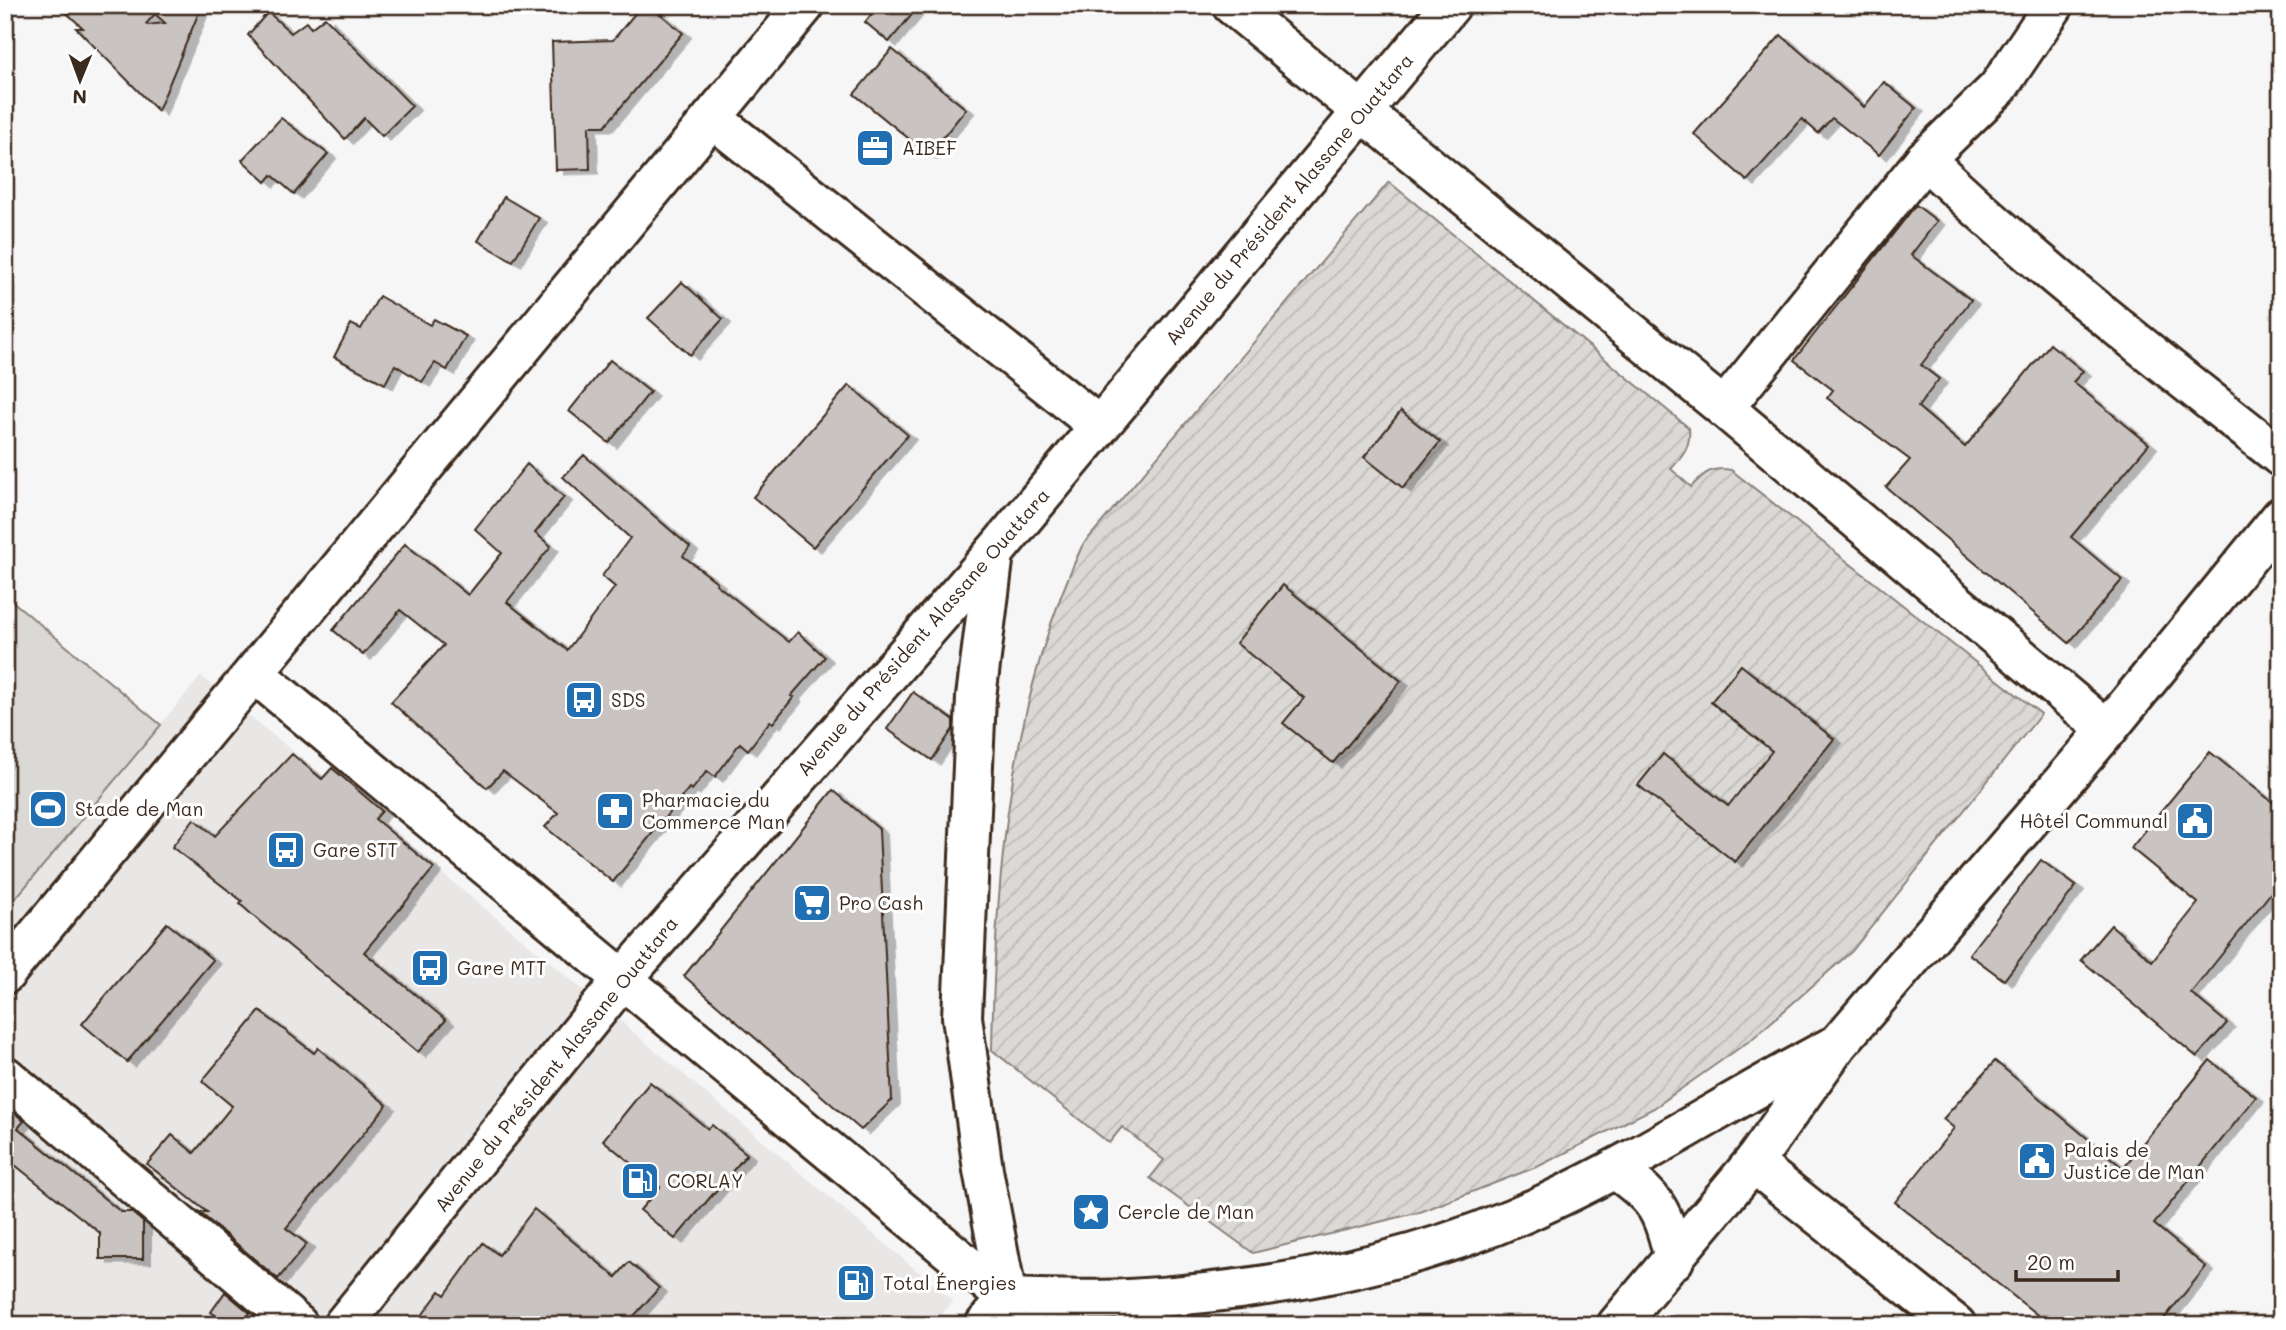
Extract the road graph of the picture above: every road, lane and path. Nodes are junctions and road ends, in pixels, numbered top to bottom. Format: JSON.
{"nodes":[{"id":1,"x":805,"y":5,"type":"edge"},
{"id":2,"x":1232,"y":5,"type":"edge"},
{"id":3,"x":1451,"y":5,"type":"edge"},
{"id":4,"x":2054,"y":5,"type":"edge"},
{"id":5,"x":1363,"y":113,"type":"junction"},
{"id":6,"x":712,"y":118,"type":"junction"},
{"id":7,"x":1926,"y":159,"type":"junction"},
{"id":8,"x":1724,"y":408,"type":"junction"},
{"id":9,"x":1098,"y":425,"type":"junction"},
{"id":10,"x":2281,"y":457,"type":"edge"},
{"id":11,"x":2281,"y":517,"type":"edge"},
{"id":12,"x":993,"y":553,"type":"junction"},
{"id":13,"x":254,"y":673,"type":"junction"},
{"id":14,"x":2107,"y":730,"type":"junction"},
{"id":15,"x":5,"y":974,"type":"edge"},
{"id":16,"x":623,"y":979,"type":"junction"},
{"id":17,"x":1838,"y":1044,"type":"junction"},
{"id":18,"x":5,"y":1076,"type":"edge"},
{"id":19,"x":1753,"y":1163,"type":"junction"},
{"id":20,"x":1614,"y":1169,"type":"junction"},
{"id":21,"x":1674,"y":1260,"type":"junction"},
{"id":22,"x":996,"y":1312,"type":"edge"},
{"id":23,"x":298,"y":1325,"type":"edge"},
{"id":24,"x":343,"y":1325,"type":"edge"},
{"id":25,"x":1039,"y":1325,"type":"edge"},
{"id":26,"x":1617,"y":1325,"type":"edge"},
{"id":27,"x":1956,"y":1325,"type":"edge"}],
"edges":[{"from":1,"to":6,"type":"street"},
{"from":2,"to":5,"type":"street"},
{"from":3,"to":5,"type":"street","name":"Avenue du Président Alassane Ouattara"},
{"from":4,"to":7,"type":"street"},
{"from":5,"to":8,"type":"street"},
{"from":5,"to":9,"type":"street","name":"Avenue du Président Alassane Ouattara"},
{"from":6,"to":9,"type":"street"},
{"from":6,"to":13,"type":"street"},
{"from":7,"to":8,"type":"street"},
{"from":7,"to":10,"type":"street"},
{"from":8,"to":14,"type":"street"},
{"from":9,"to":12,"type":"street","name":"Avenue du Président Alassane Ouattara"},
{"from":11,"to":14,"type":"street"},
{"from":12,"to":16,"type":"street","name":"Avenue du Président Alassane Ouattara"},
{"from":12,"to":22,"type":"street"},
{"from":13,"to":15,"type":"street"},
{"from":13,"to":16,"type":"street"},
{"from":14,"to":17,"type":"street"},
{"from":16,"to":22,"type":"street"},
{"from":16,"to":24,"type":"street","name":"Avenue du Président Alassane Ouattara"},
{"from":17,"to":19,"type":"street"},
{"from":17,"to":20,"type":"street"},
{"from":18,"to":23,"type":"street"},
{"from":19,"to":21,"type":"street"},
{"from":19,"to":27,"type":"street"},
{"from":20,"to":21,"type":"street"},
{"from":20,"to":22,"type":"street"},
{"from":21,"to":26,"type":"street"},
{"from":22,"to":25,"type":"street"}]}
